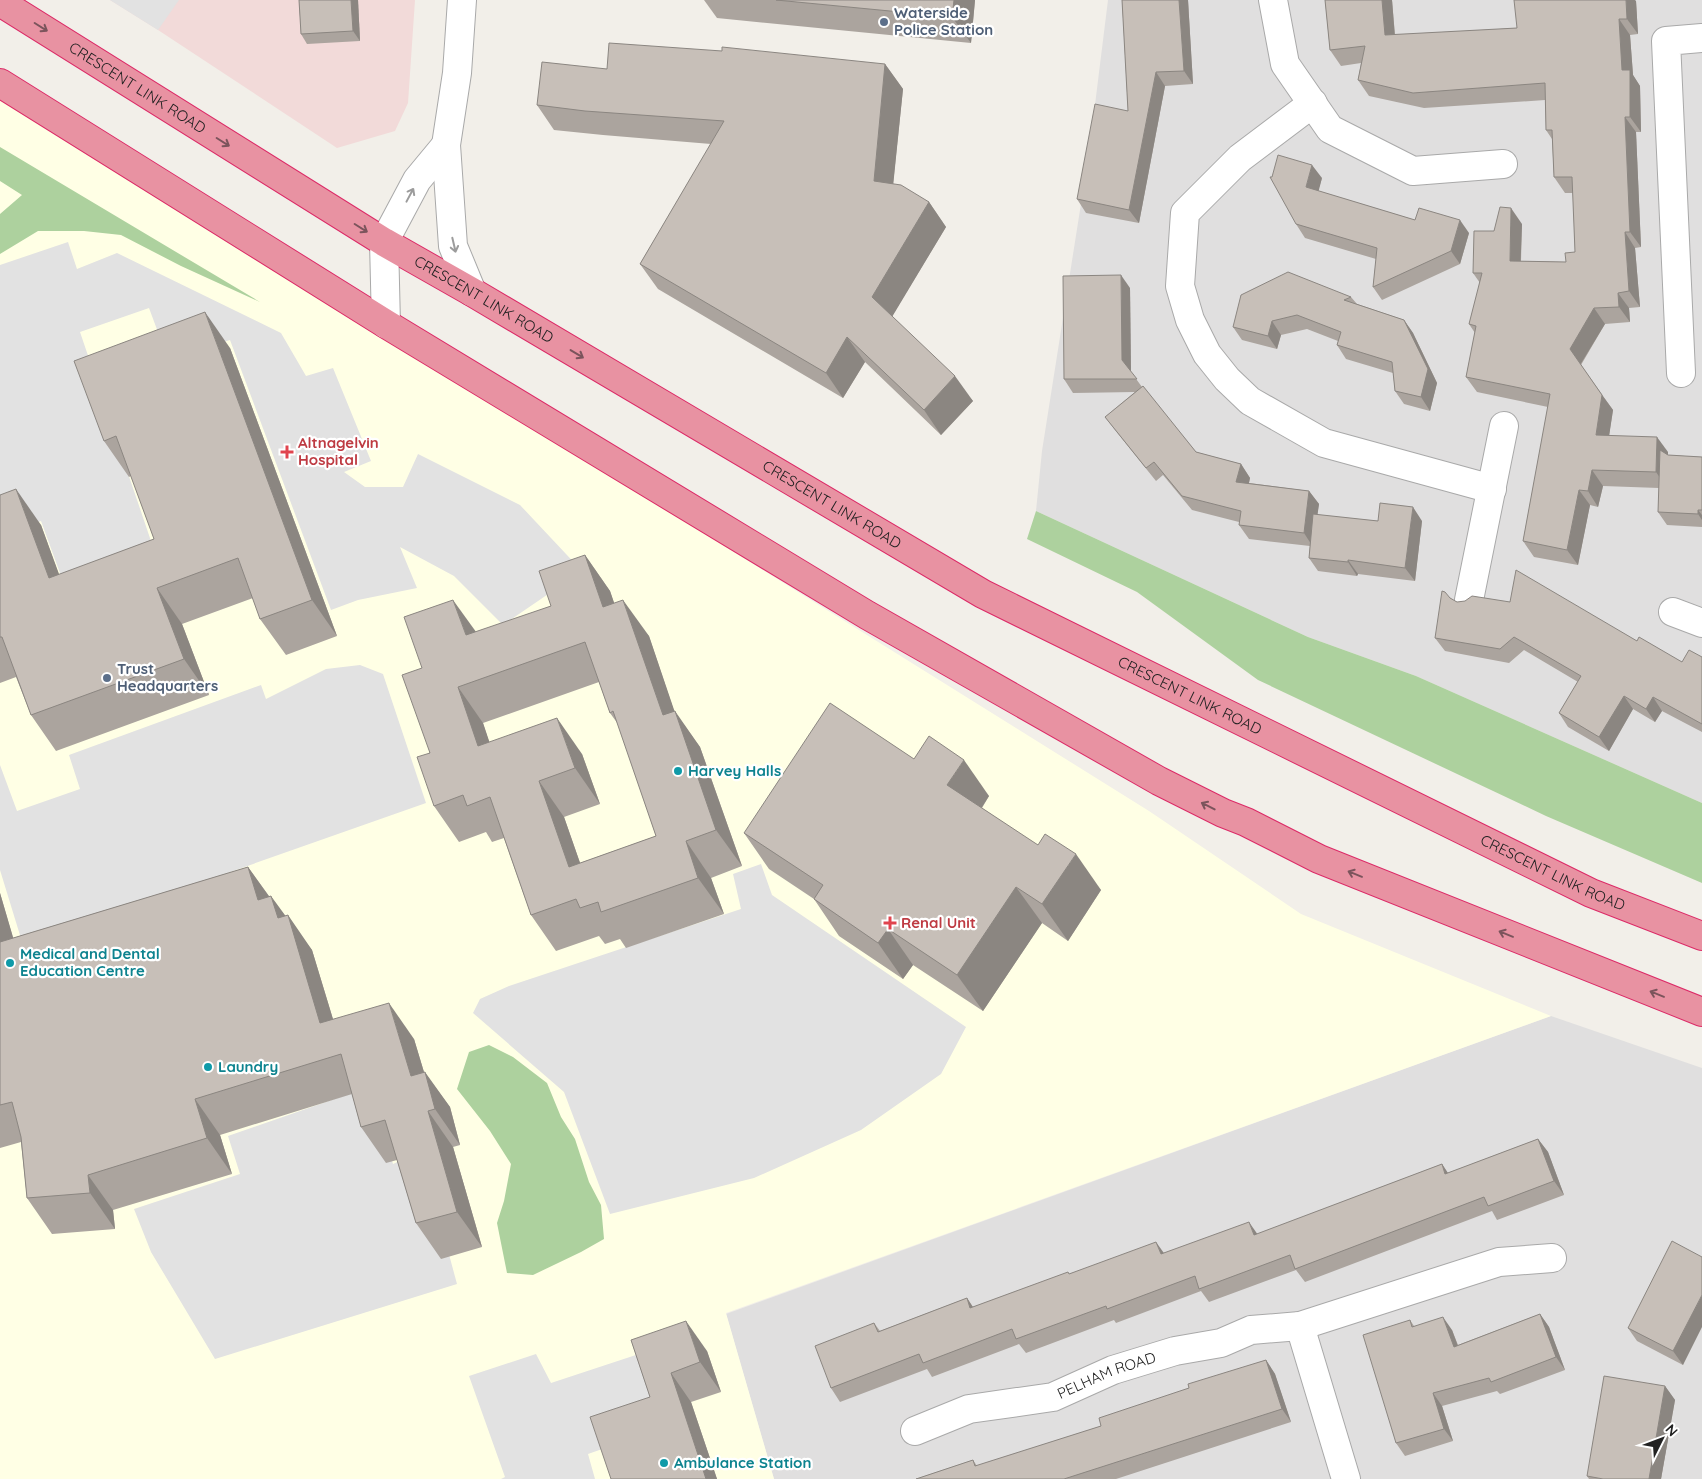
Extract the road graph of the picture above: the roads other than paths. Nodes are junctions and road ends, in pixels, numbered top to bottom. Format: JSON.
{"nodes":[{"id":1,"x":462,"y":0,"type":"edge"},
{"id":2,"x":1273,"y":0,"type":"edge"},
{"id":3,"x":0,"y":2,"type":"edge"},
{"id":4,"x":1702,"y":38,"type":"edge"},
{"id":5,"x":0,"y":83,"type":"edge"},
{"id":6,"x":1313,"y":103,"type":"junction"},
{"id":7,"x":446,"y":145,"type":"junction"},
{"id":8,"x":1503,"y":164,"type":"dead end"},
{"id":9,"x":384,"y":242,"type":"junction"},
{"id":10,"x":472,"y":292,"type":"junction"},
{"id":11,"x":386,"y":324,"type":"junction"},
{"id":12,"x":1681,"y":372,"type":"dead end"},
{"id":13,"x":1504,"y":426,"type":"dead end"},
{"id":14,"x":1492,"y":488,"type":"junction"},
{"id":15,"x":1469,"y":600,"type":"edge"},
{"id":16,"x":1673,"y":612,"type":"dead end"},
{"id":17,"x":1702,"y":623,"type":"edge"},
{"id":18,"x":1702,"y":936,"type":"edge"},
{"id":19,"x":1702,"y":1012,"type":"edge"},
{"id":20,"x":1552,"y":1258,"type":"dead end"},
{"id":21,"x":1300,"y":1326,"type":"junction"},
{"id":22,"x":915,"y":1431,"type":"dead end"},
{"id":23,"x":1346,"y":1479,"type":"edge"}],
"edges":[{"from":1,"to":7,"type":"street"},
{"from":2,"to":6,"type":"street"},
{"from":3,"to":9,"type":"highway","name":"CRESCENT LINK ROAD","one_way":true},
{"from":4,"to":12,"type":"street"},
{"from":5,"to":11,"type":"highway"},
{"from":6,"to":8,"type":"street"},
{"from":6,"to":14,"type":"street"},
{"from":9,"to":7,"type":"street","one_way":true},
{"from":7,"to":10,"type":"street","one_way":true},
{"from":9,"to":10,"type":"highway","name":"CRESCENT LINK ROAD"},
{"from":9,"to":11,"type":"street"},
{"from":10,"to":18,"type":"highway","name":"CRESCENT LINK ROAD","one_way":true},
{"from":19,"to":11,"type":"highway","one_way":true},
{"from":13,"to":14,"type":"street"},
{"from":14,"to":15,"type":"street"},
{"from":16,"to":17,"type":"street"},
{"from":20,"to":21,"type":"street","name":"PELHAM ROAD"},
{"from":21,"to":22,"type":"street","name":"PELHAM ROAD"},
{"from":21,"to":23,"type":"street"}]}
